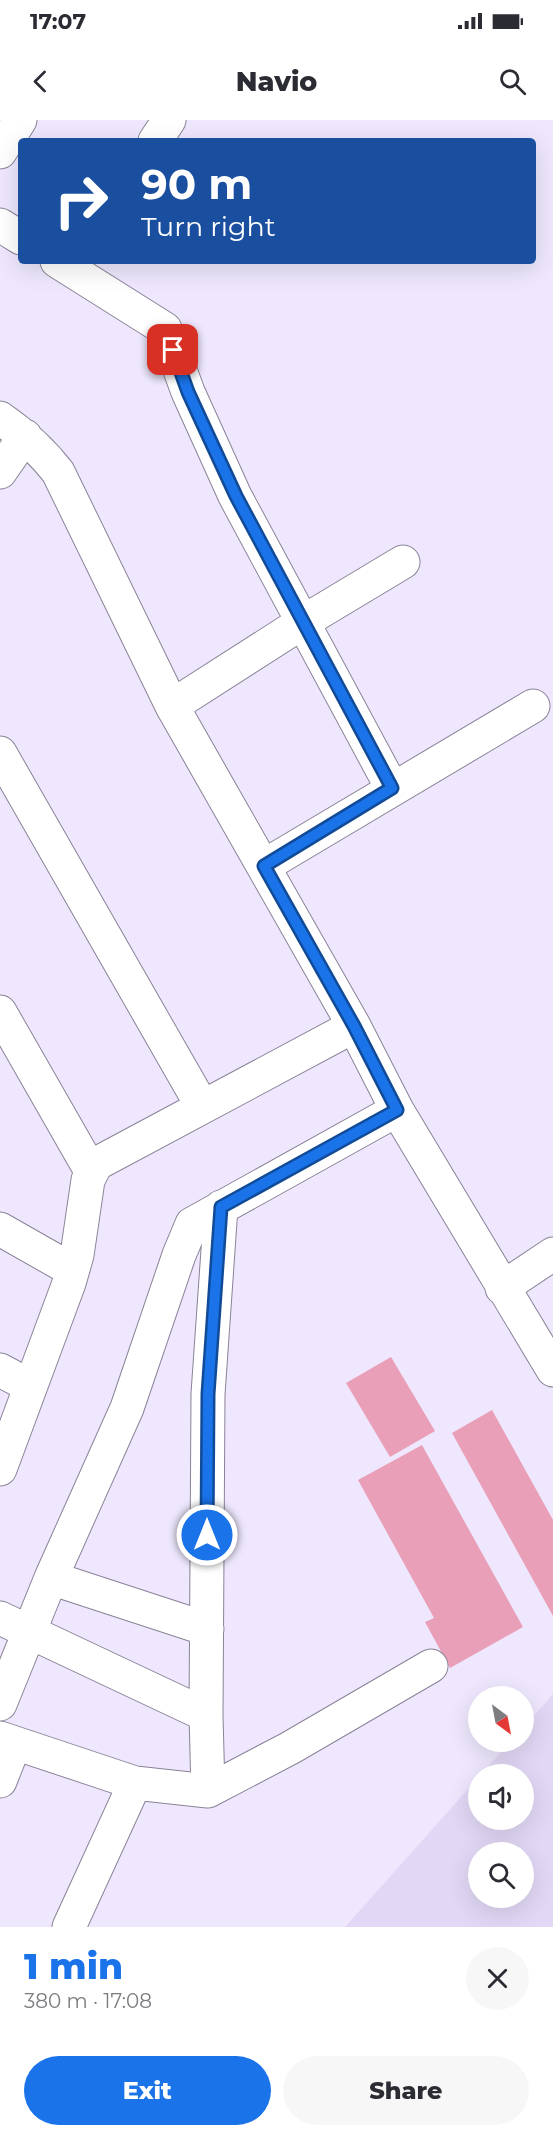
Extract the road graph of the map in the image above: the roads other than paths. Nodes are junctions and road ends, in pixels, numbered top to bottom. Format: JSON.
{"nodes":[{"id":1,"x":20,"y":120,"type":"edge"},
{"id":2,"x":169,"y":120,"type":"edge"},
{"id":3,"x":157,"y":138,"type":"edge"},
{"id":4,"x":0,"y":152,"type":"edge"},
{"id":5,"x":0,"y":225,"type":"edge"},
{"id":6,"x":18,"y":236,"type":"edge"},
{"id":7,"x":70,"y":264,"type":"edge"},
{"id":8,"x":12,"y":427,"type":"edge"},
{"id":9,"x":0,"y":472,"type":"edge"},
{"id":10,"x":403,"y":562,"type":"dead end"},
{"id":11,"x":303,"y":622,"type":"junction"},
{"id":12,"x":172,"y":706,"type":"junction"},
{"id":13,"x":533,"y":706,"type":"dead end"},
{"id":14,"x":0,"y":753,"type":"edge"},
{"id":15,"x":392,"y":788,"type":"junction"},
{"id":16,"x":264,"y":866,"type":"junction"},
{"id":17,"x":0,"y":1012,"type":"edge"},
{"id":18,"x":354,"y":1026,"type":"junction"},
{"id":19,"x":202,"y":1106,"type":"junction"},
{"id":20,"x":397,"y":1110,"type":"junction"},
{"id":21,"x":91,"y":1171,"type":"junction"},
{"id":22,"x":221,"y":1207,"type":"junction"},
{"id":23,"x":0,"y":1228,"type":"edge"},
{"id":24,"x":553,"y":1254,"type":"edge"},
{"id":25,"x":72,"y":1270,"type":"junction"},
{"id":26,"x":502,"y":1288,"type":"junction"},
{"id":27,"x":0,"y":1370,"type":"edge"},
{"id":28,"x":553,"y":1370,"type":"edge"},
{"id":29,"x":30,"y":1386,"type":"junction"},
{"id":30,"x":0,"y":1469,"type":"edge"},
{"id":31,"x":51,"y":1578,"type":"junction"},
{"id":32,"x":0,"y":1618,"type":"edge"},
{"id":33,"x":207,"y":1629,"type":"junction"},
{"id":34,"x":29,"y":1633,"type":"junction"},
{"id":35,"x":431,"y":1666,"type":"dead end"},
{"id":36,"x":0,"y":1704,"type":"edge"},
{"id":37,"x":206,"y":1715,"type":"junction"},
{"id":38,"x":7,"y":1740,"type":"edge"},
{"id":39,"x":0,"y":1781,"type":"edge"},
{"id":40,"x":135,"y":1783,"type":"junction"},
{"id":41,"x":208,"y":1791,"type":"junction"},
{"id":42,"x":69,"y":1927,"type":"edge"}],
"edges":[{"from":1,"to":4,"type":"street"},
{"from":2,"to":3,"type":"street"},
{"from":5,"to":6,"type":"street"},
{"from":7,"to":11,"type":"street"},
{"from":8,"to":9,"type":"street"},
{"from":8,"to":12,"type":"street"},
{"from":10,"to":11,"type":"street"},
{"from":11,"to":12,"type":"street"},
{"from":11,"to":15,"type":"street"},
{"from":12,"to":16,"type":"street"},
{"from":13,"to":15,"type":"street"},
{"from":14,"to":19,"type":"street"},
{"from":15,"to":16,"type":"street"},
{"from":16,"to":18,"type":"street"},
{"from":17,"to":21,"type":"street"},
{"from":18,"to":19,"type":"street"},
{"from":18,"to":20,"type":"street"},
{"from":19,"to":21,"type":"street"},
{"from":20,"to":22,"type":"street"},
{"from":20,"to":26,"type":"street"},
{"from":21,"to":25,"type":"street"},
{"from":22,"to":31,"type":"street"},
{"from":22,"to":33,"type":"street"},
{"from":23,"to":25,"type":"street"},
{"from":24,"to":26,"type":"street"},
{"from":25,"to":29,"type":"street"},
{"from":26,"to":28,"type":"street"},
{"from":27,"to":29,"type":"street"},
{"from":29,"to":30,"type":"street"},
{"from":31,"to":33,"type":"street"},
{"from":31,"to":34,"type":"street"},
{"from":32,"to":34,"type":"street"},
{"from":33,"to":37,"type":"street"},
{"from":34,"to":36,"type":"street"},
{"from":34,"to":37,"type":"street"},
{"from":35,"to":41,"type":"street"},
{"from":37,"to":41,"type":"street"},
{"from":38,"to":39,"type":"street"},
{"from":38,"to":40,"type":"street"},
{"from":40,"to":41,"type":"street"},
{"from":40,"to":42,"type":"street"}]}
